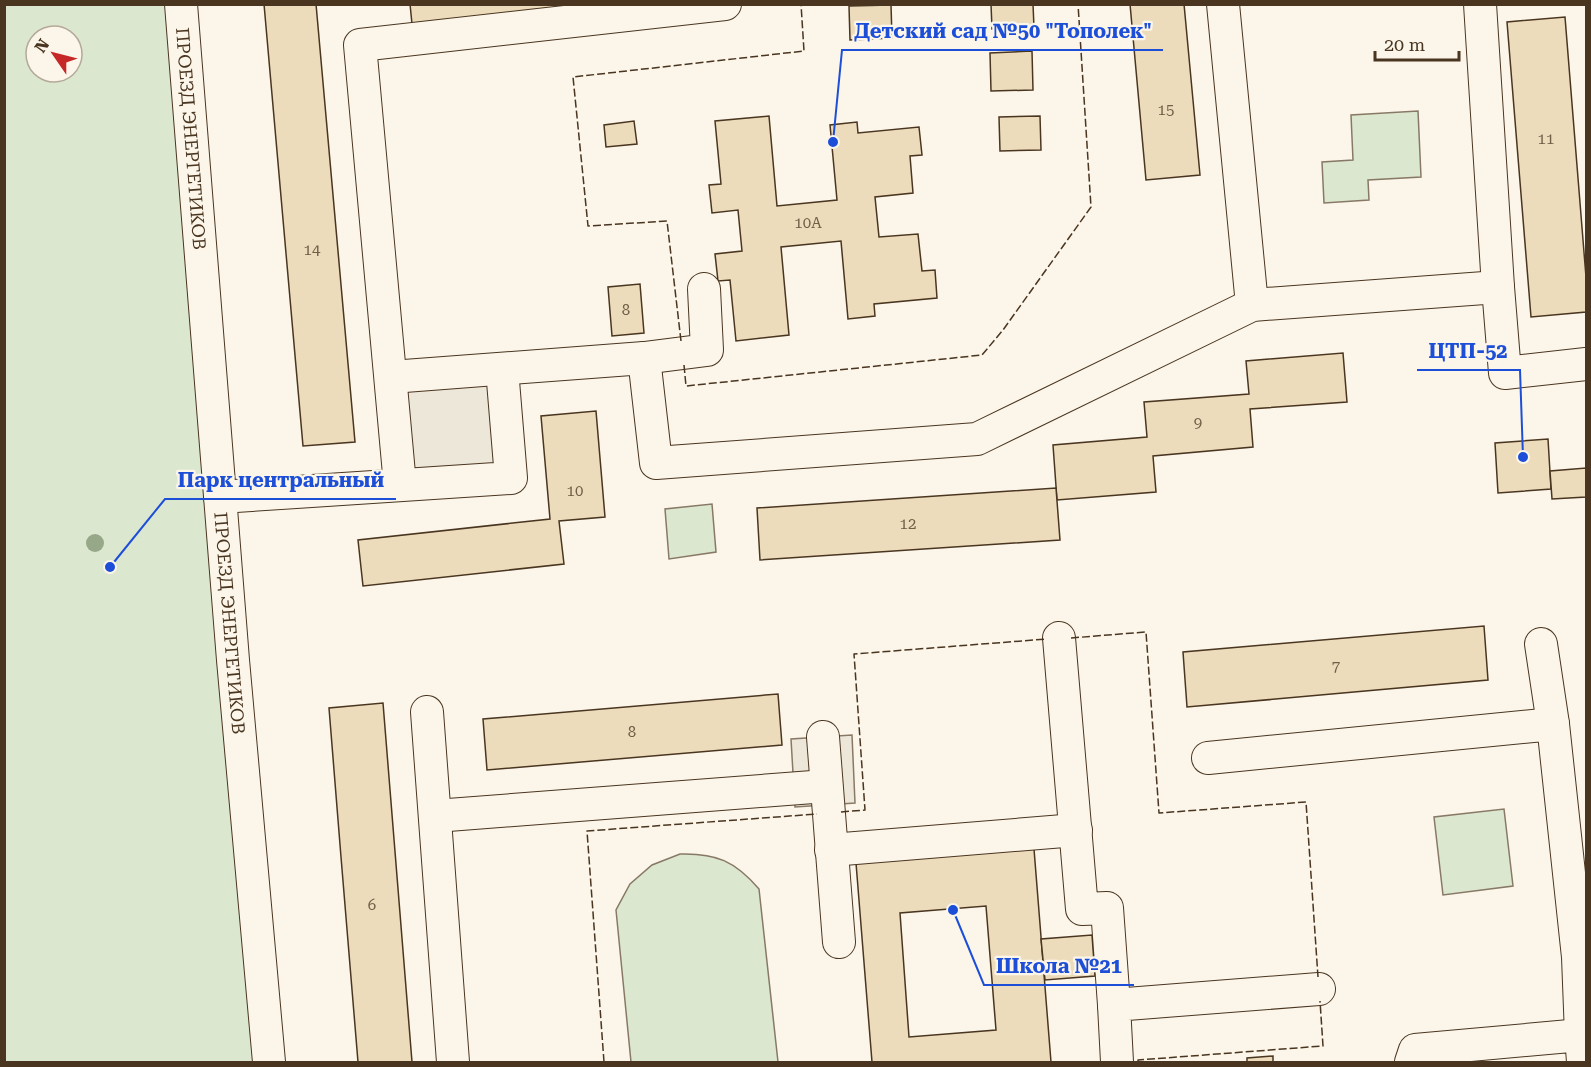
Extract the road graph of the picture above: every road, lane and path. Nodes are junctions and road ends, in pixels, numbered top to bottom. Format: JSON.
{"nodes":[{"id":1,"x":181,"y":4,"type":"edge"},
{"id":2,"x":725,"y":4,"type":"edge"},
{"id":3,"x":1223,"y":4,"type":"edge"},
{"id":4,"x":1480,"y":4,"type":"edge"},
{"id":5,"x":1497,"y":287,"type":"junction"},
{"id":6,"x":704,"y":289,"type":"dead end"},
{"id":7,"x":1252,"y":305,"type":"junction"},
{"id":8,"x":644,"y":358,"type":"junction"},
{"id":9,"x":1587,"y":364,"type":"edge"},
{"id":10,"x":502,"y":369,"type":"junction"},
{"id":11,"x":391,"y":376,"type":"junction"},
{"id":12,"x":400,"y":485,"type":"junction"},
{"id":13,"x":220,"y":497,"type":"junction"},
{"id":14,"x":1059,"y":638,"type":"dead end"},
{"id":15,"x":1540,"y":644,"type":"dead end"},
{"id":16,"x":427,"y":712,"type":"dead end"},
{"id":17,"x":1553,"y":724,"type":"junction"},
{"id":18,"x":823,"y":737,"type":"dead end"},
{"id":19,"x":1208,"y":758,"type":"dead end"},
{"id":20,"x":826,"y":786,"type":"junction"},
{"id":21,"x":435,"y":816,"type":"junction"},
{"id":22,"x":1076,"y":830,"type":"junction"},
{"id":23,"x":831,"y":849,"type":"junction"},
{"id":24,"x":838,"y":942,"type":"dead end"},
{"id":25,"x":1319,"y":989,"type":"dead end"},
{"id":26,"x":1114,"y":1005,"type":"junction"},
{"id":27,"x":1582,"y":1049,"type":"edge"},
{"id":28,"x":269,"y":1062,"type":"edge"},
{"id":29,"x":453,"y":1062,"type":"edge"},
{"id":30,"x":1117,"y":1062,"type":"edge"},
{"id":31,"x":1411,"y":1062,"type":"edge"}],
"edges":[{"from":1,"to":13,"type":"street","name":"ПРОЕЗД ЭНЕРГЕТИКОВ"},
{"from":2,"to":11,"type":"street"},
{"from":3,"to":7,"type":"street"},
{"from":4,"to":5,"type":"street"},
{"from":5,"to":7,"type":"street"},
{"from":5,"to":9,"type":"street"},
{"from":6,"to":8,"type":"street"},
{"from":7,"to":8,"type":"street"},
{"from":8,"to":10,"type":"street"},
{"from":10,"to":11,"type":"street"},
{"from":10,"to":12,"type":"street"},
{"from":11,"to":12,"type":"street"},
{"from":12,"to":13,"type":"street"},
{"from":13,"to":28,"type":"street","name":"ПРОЕЗД ЭНЕРГЕТИКОВ"},
{"from":14,"to":22,"type":"street"},
{"from":15,"to":17,"type":"street"},
{"from":16,"to":21,"type":"street"},
{"from":17,"to":19,"type":"street"},
{"from":17,"to":27,"type":"street"},
{"from":18,"to":20,"type":"street"},
{"from":20,"to":21,"type":"street"},
{"from":20,"to":23,"type":"street"},
{"from":21,"to":29,"type":"street"},
{"from":22,"to":23,"type":"street"},
{"from":22,"to":26,"type":"street"},
{"from":23,"to":24,"type":"street"},
{"from":25,"to":26,"type":"street"},
{"from":26,"to":30,"type":"street"},
{"from":27,"to":31,"type":"street"}]}
